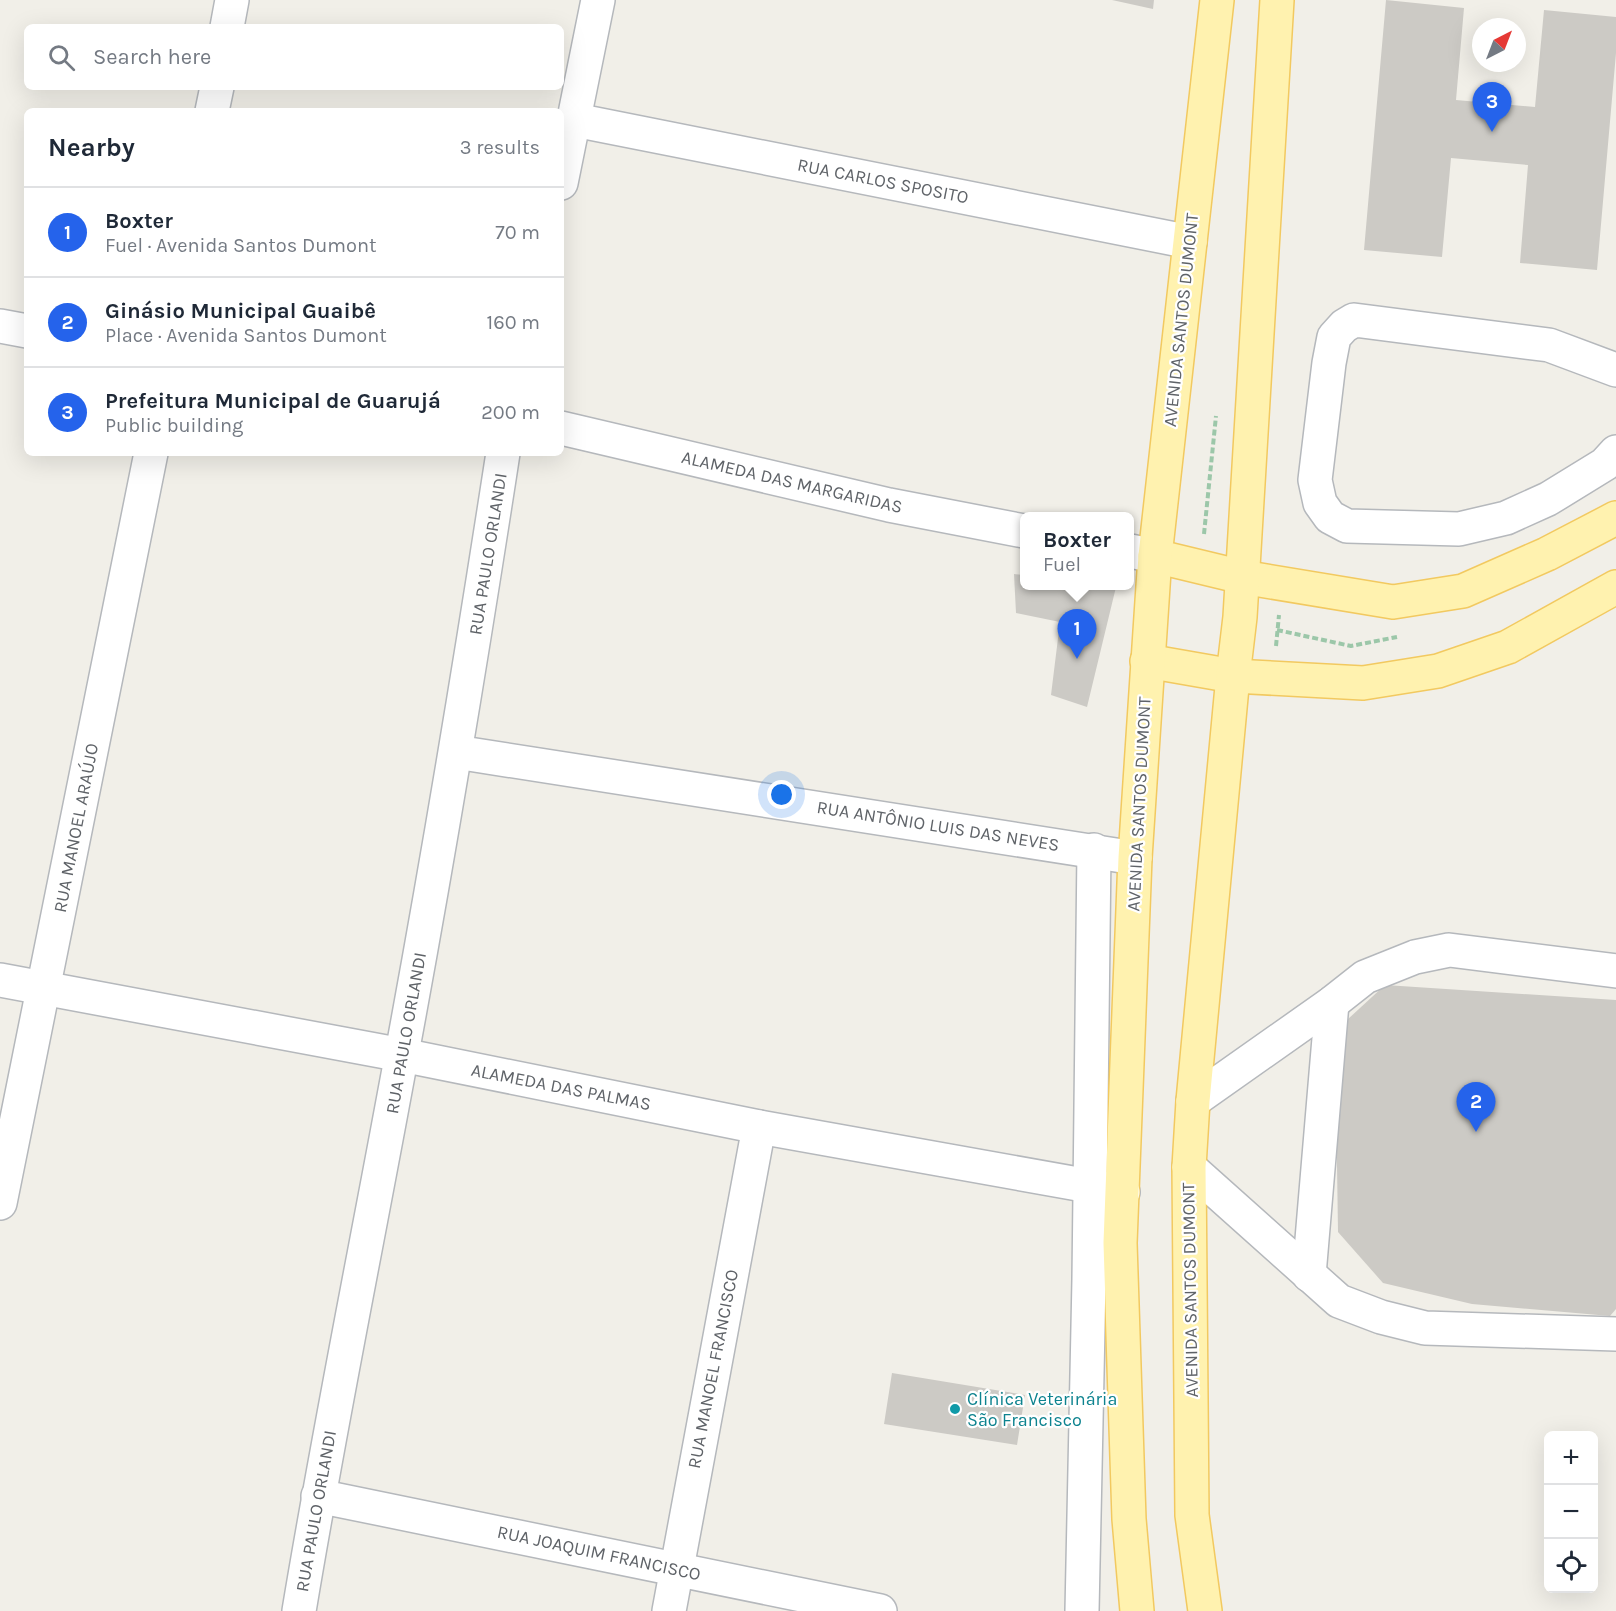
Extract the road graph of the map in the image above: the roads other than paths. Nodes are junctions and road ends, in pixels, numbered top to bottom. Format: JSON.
{"nodes":[{"id":1,"x":232,"y":0,"type":"edge"},
{"id":2,"x":598,"y":0,"type":"edge"},
{"id":3,"x":1216,"y":0,"type":"edge"},
{"id":4,"x":1277,"y":0,"type":"edge"},
{"id":5,"x":228,"y":24,"type":"edge"},
{"id":6,"x":216,"y":90,"type":"edge"},
{"id":7,"x":214,"y":108,"type":"edge"},
{"id":8,"x":575,"y":120,"type":"junction"},
{"id":9,"x":564,"y":170,"type":"edge"},
{"id":10,"x":1190,"y":242,"type":"junction"},
{"id":11,"x":0,"y":326,"type":"edge"},
{"id":12,"x":24,"y":330,"type":"edge"},
{"id":13,"x":1616,"y":370,"type":"edge"},
{"id":14,"x":564,"y":429,"type":"edge"},
{"id":15,"x":1616,"y":452,"type":"edge"},
{"id":16,"x":150,"y":456,"type":"edge"},
{"id":17,"x":503,"y":456,"type":"edge"},
{"id":18,"x":1616,"y":518,"type":"edge"},
{"id":19,"x":1020,"y":530,"type":"edge"},
{"id":20,"x":1142,"y":554,"type":"edge"},
{"id":21,"x":1242,"y":577,"type":"junction"},
{"id":22,"x":1616,"y":587,"type":"edge"},
{"id":23,"x":1147,"y":660,"type":"junction"},
{"id":24,"x":1233,"y":676,"type":"junction"},
{"id":25,"x":456,"y":752,"type":"junction"},
{"id":26,"x":1094,"y":850,"type":"junction"},
{"id":27,"x":1135,"y":858,"type":"junction"},
{"id":28,"x":1616,"y":971,"type":"edge"},
{"id":29,"x":0,"y":981,"type":"edge"},
{"id":30,"x":43,"y":989,"type":"junction"},
{"id":31,"x":1332,"y":1003,"type":"junction"},
{"id":32,"x":402,"y":1055,"type":"junction"},
{"id":33,"x":1193,"y":1101,"type":"junction"},
{"id":34,"x":759,"y":1127,"type":"junction"},
{"id":35,"x":1189,"y":1167,"type":"junction"},
{"id":36,"x":1090,"y":1187,"type":"junction"},
{"id":37,"x":1123,"y":1192,"type":"junction"},
{"id":38,"x":0,"y":1203,"type":"edge"},
{"id":39,"x":1309,"y":1275,"type":"junction"},
{"id":40,"x":1616,"y":1335,"type":"edge"},
{"id":41,"x":318,"y":1496,"type":"junction"},
{"id":42,"x":676,"y":1569,"type":"junction"},
{"id":43,"x":299,"y":1611,"type":"edge"},
{"id":44,"x":669,"y":1611,"type":"edge"},
{"id":45,"x":880,"y":1611,"type":"edge"},
{"id":46,"x":1082,"y":1611,"type":"edge"},
{"id":47,"x":1137,"y":1611,"type":"edge"},
{"id":48,"x":1205,"y":1611,"type":"edge"}],
"edges":[{"from":1,"to":5,"type":"street"},
{"from":2,"to":8,"type":"street"},
{"from":3,"to":10,"type":"main road","name":"AVENIDA SANTOS DUMONT"},
{"from":4,"to":21,"type":"main road","name":"AVENIDA SANTOS DUMONT"},
{"from":6,"to":7,"type":"street"},
{"from":8,"to":9,"type":"street"},
{"from":8,"to":10,"type":"street","name":"RUA CARLOS SPOSITO"},
{"from":10,"to":20,"type":"main road","name":"AVENIDA SANTOS DUMONT"},
{"from":11,"to":12,"type":"street"},
{"from":13,"to":15,"type":"street"},
{"from":14,"to":19,"type":"street","name":"ALAMEDA DAS MARGARIDAS"},
{"from":16,"to":30,"type":"street","name":"RUA MANOEL ARAÚJO"},
{"from":17,"to":25,"type":"street","name":"RUA PAULO ORLANDI"},
{"from":18,"to":21,"type":"main road"},
{"from":20,"to":21,"type":"main road"},
{"from":20,"to":23,"type":"main road","name":"AVENIDA SANTOS DUMONT"},
{"from":21,"to":24,"type":"main road","name":"AVENIDA SANTOS DUMONT"},
{"from":22,"to":24,"type":"main road"},
{"from":23,"to":24,"type":"main road"},
{"from":23,"to":27,"type":"main road","name":"AVENIDA SANTOS DUMONT"},
{"from":24,"to":33,"type":"main road","name":"AVENIDA SANTOS DUMONT"},
{"from":25,"to":26,"type":"street","name":"RUA ANTÔNIO LUIS DAS NEVES"},
{"from":25,"to":32,"type":"street","name":"RUA PAULO ORLANDI"},
{"from":26,"to":27,"type":"street","name":"RUA ANTÔNIO LUIS DAS NEVES"},
{"from":26,"to":36,"type":"street"},
{"from":27,"to":37,"type":"main road","name":"AVENIDA SANTOS DUMONT"},
{"from":28,"to":31,"type":"street"},
{"from":29,"to":30,"type":"street","name":"ALAMEDA DAS PALMAS"},
{"from":30,"to":32,"type":"street","name":"ALAMEDA DAS PALMAS"},
{"from":30,"to":38,"type":"street","name":"RUA MANOEL ARAÚJO"},
{"from":31,"to":33,"type":"street"},
{"from":31,"to":39,"type":"street"},
{"from":32,"to":34,"type":"street","name":"ALAMEDA DAS PALMAS"},
{"from":32,"to":41,"type":"street","name":"RUA PAULO ORLANDI"},
{"from":33,"to":35,"type":"main road","name":"AVENIDA SANTOS DUMONT"},
{"from":34,"to":36,"type":"street","name":"ALAMEDA DAS PALMAS"},
{"from":34,"to":42,"type":"street","name":"RUA MANOEL FRANCISCO"},
{"from":35,"to":39,"type":"street"},
{"from":35,"to":48,"type":"main road","name":"AVENIDA SANTOS DUMONT"},
{"from":36,"to":37,"type":"street","name":"ALAMEDA DAS PALMAS"},
{"from":36,"to":46,"type":"street"},
{"from":37,"to":47,"type":"main road","name":"AVENIDA SANTOS DUMONT"},
{"from":39,"to":40,"type":"street"},
{"from":41,"to":42,"type":"street","name":"RUA JOAQUIM FRANCISCO"},
{"from":41,"to":43,"type":"street","name":"RUA PAULO ORLANDI"},
{"from":42,"to":44,"type":"street","name":"RUA MANOEL FRANCISCO"},
{"from":42,"to":45,"type":"street","name":"RUA JOAQUIM FRANCISCO"}]}
